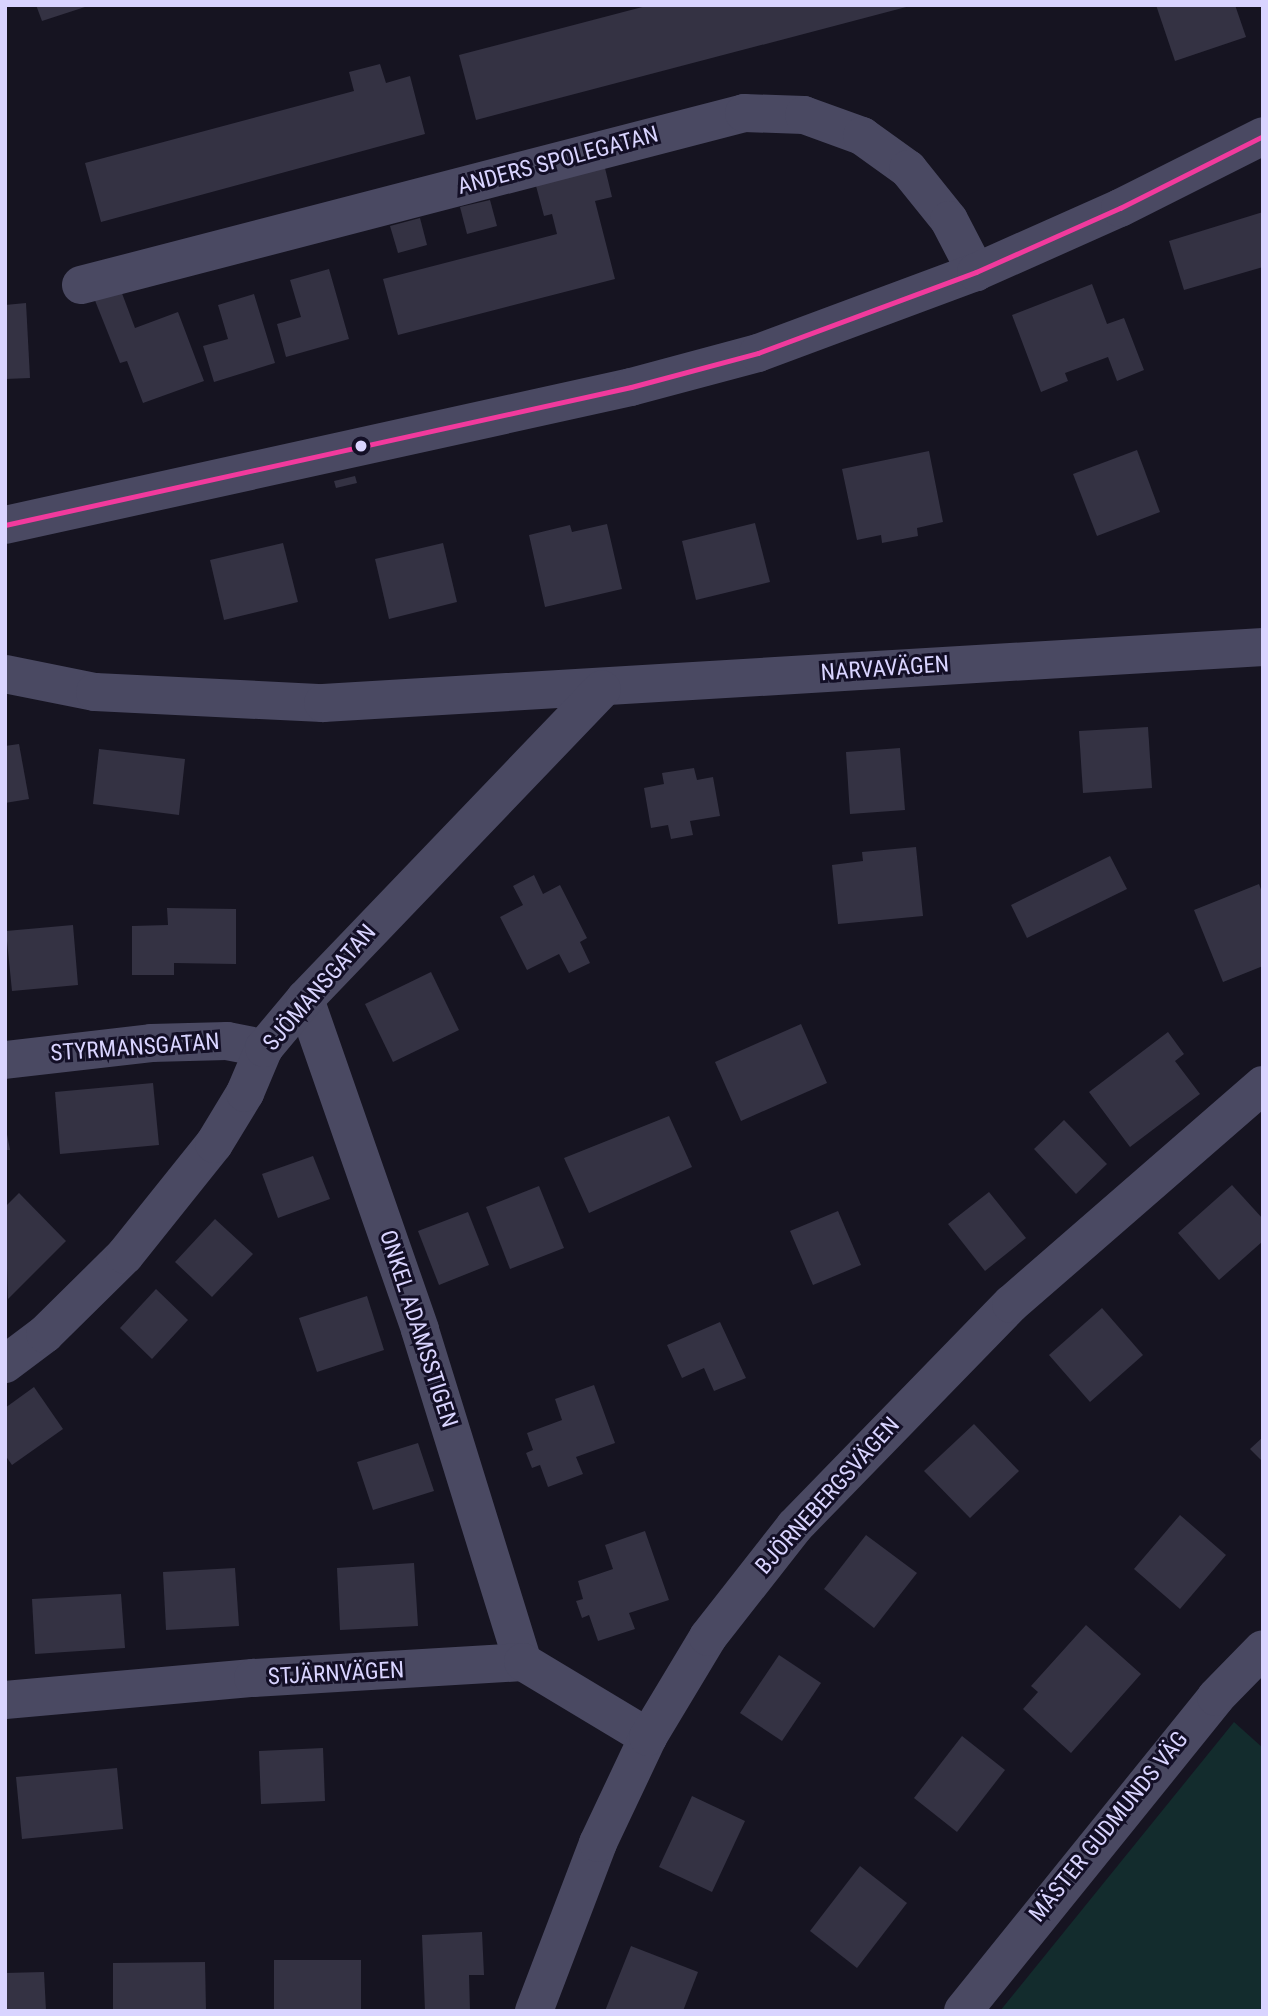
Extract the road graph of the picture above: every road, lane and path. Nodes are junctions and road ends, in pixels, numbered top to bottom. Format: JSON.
{"nodes":[{"id":1,"x":1263,"y":136,"type":"edge"},
{"id":2,"x":976,"y":272,"type":"junction"},
{"id":3,"x":81,"y":285,"type":"dead end"},
{"id":4,"x":5,"y":525,"type":"edge"},
{"id":5,"x":1263,"y":647,"type":"edge"},
{"id":6,"x":5,"y":674,"type":"edge"},
{"id":7,"x":602,"y":688,"type":"junction"},
{"id":8,"x":305,"y":999,"type":"junction"},
{"id":9,"x":264,"y":1048,"type":"junction"},
{"id":10,"x":5,"y":1060,"type":"edge"},
{"id":11,"x":1263,"y":1085,"type":"edge"},
{"id":12,"x":5,"y":1364,"type":"edge"},
{"id":13,"x":1263,"y":1649,"type":"edge"},
{"id":14,"x":523,"y":1662,"type":"junction"},
{"id":15,"x":5,"y":1700,"type":"edge"},
{"id":16,"x":648,"y":1737,"type":"junction"},
{"id":17,"x":534,"y":2011,"type":"edge"},
{"id":18,"x":963,"y":2011,"type":"edge"}],
"edges":[{"from":1,"to":2,"type":"street"},
{"from":2,"to":3,"type":"street","name":"ANDERS SPOLEGATAN"},
{"from":2,"to":4,"type":"street"},
{"from":5,"to":7,"type":"street","name":"NARVAVÄGEN"},
{"from":6,"to":7,"type":"street","name":"NARVAVÄGEN"},
{"from":7,"to":8,"type":"street","name":"SJÖMANSGATAN"},
{"from":8,"to":9,"type":"street","name":"SJÖMANSGATAN"},
{"from":8,"to":14,"type":"street","name":"ONKEL ADAMSSTIGEN"},
{"from":9,"to":10,"type":"street","name":"STYRMANSGATAN"},
{"from":9,"to":12,"type":"street","name":"SJÖMANSGATAN"},
{"from":11,"to":16,"type":"street","name":"BJÖRNEBERGSVÄGEN"},
{"from":13,"to":18,"type":"street","name":"MÄSTER GUDMUNDS VÄG"},
{"from":14,"to":15,"type":"street","name":"STJÄRNVÄGEN"},
{"from":14,"to":16,"type":"street"},
{"from":16,"to":17,"type":"street","name":"BJÖRNEBERGSVÄGEN"}]}
